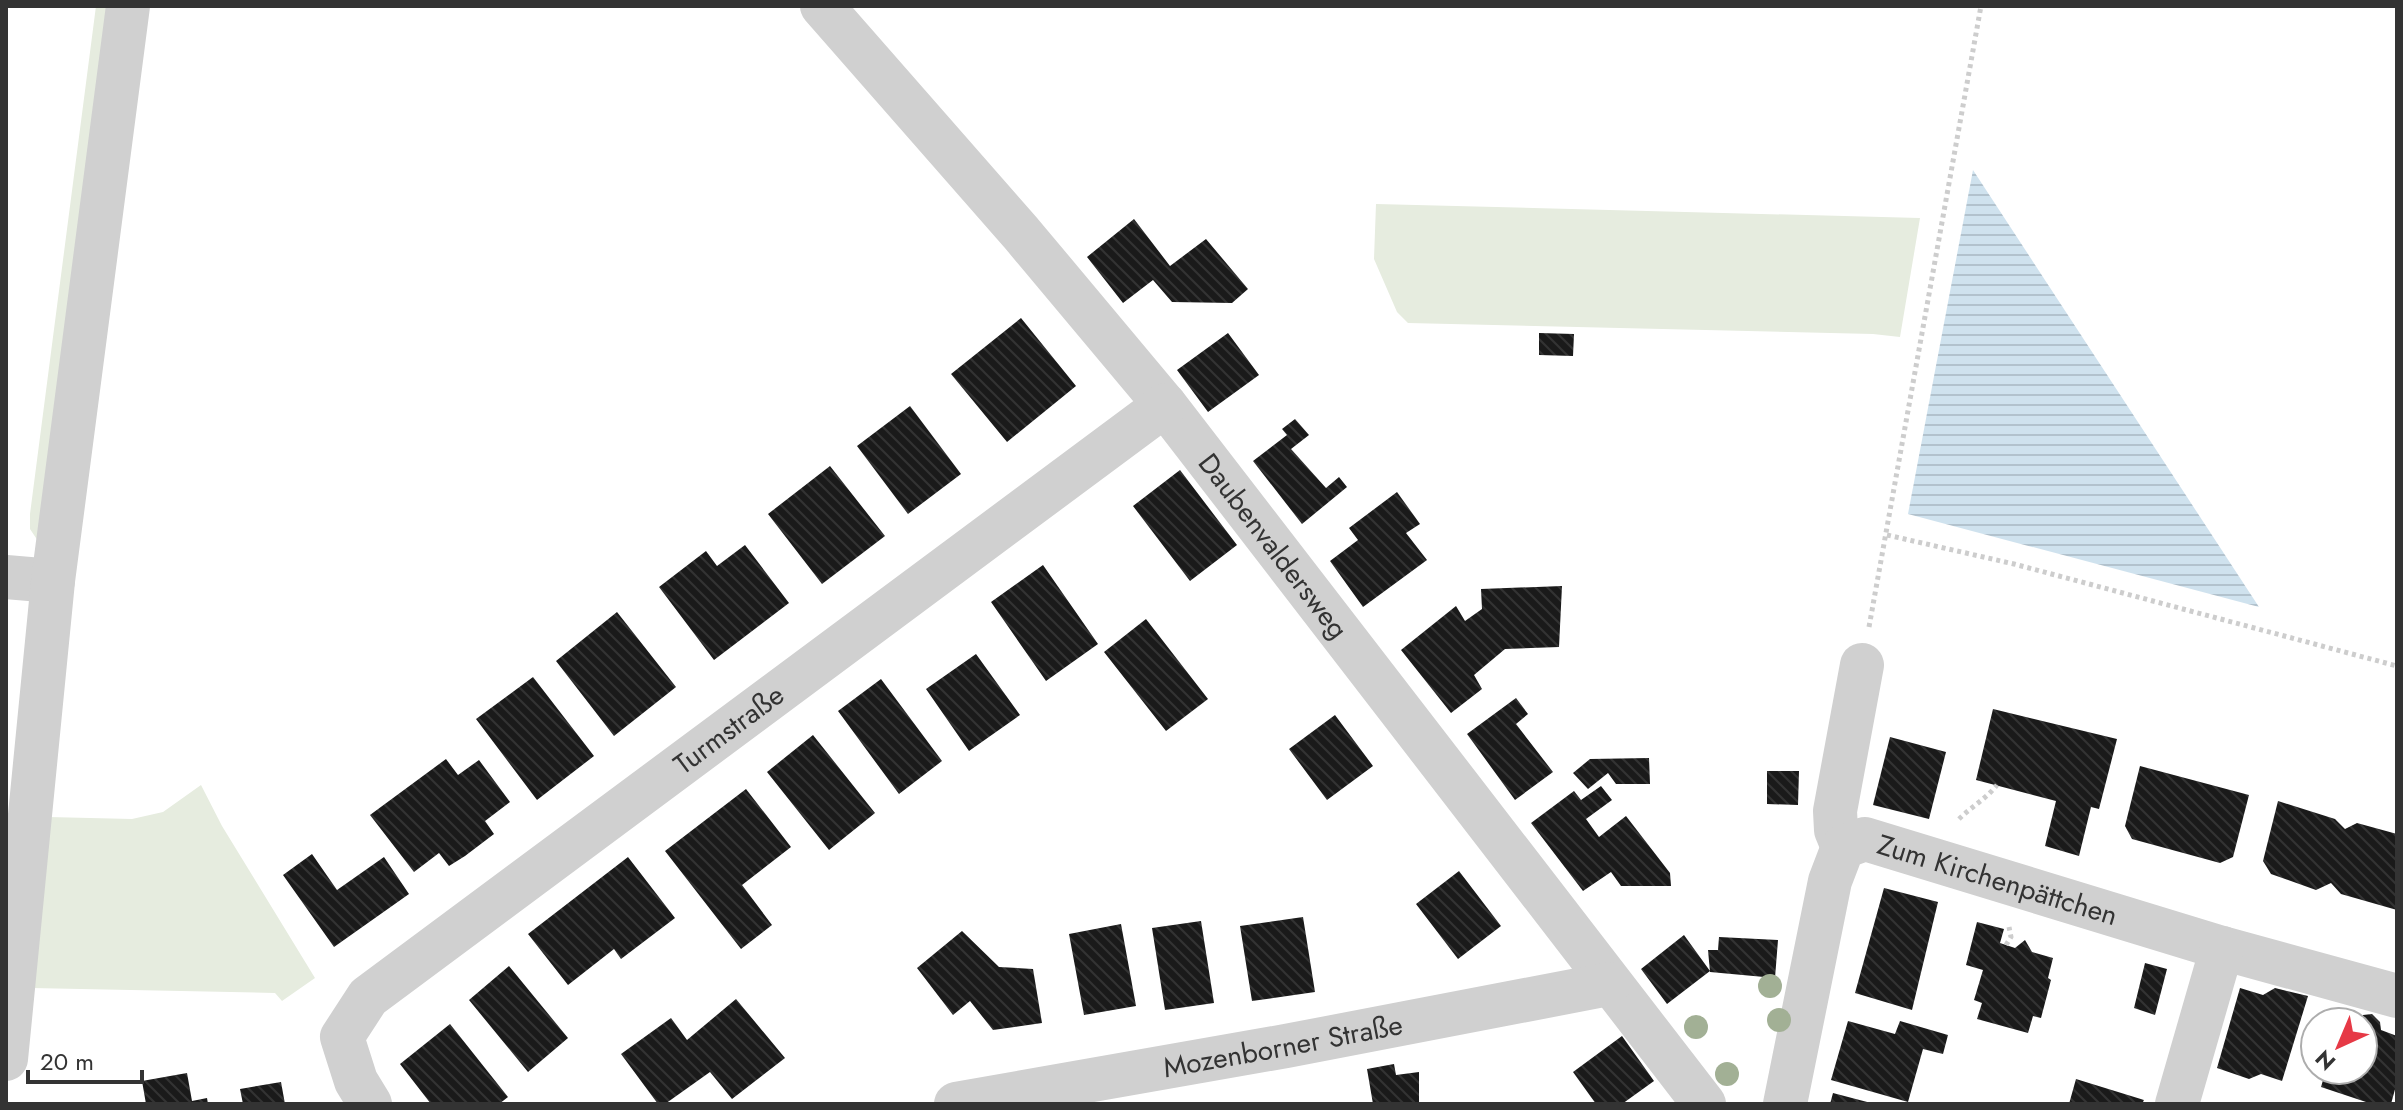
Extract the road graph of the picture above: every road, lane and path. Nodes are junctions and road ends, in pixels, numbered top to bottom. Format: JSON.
{"nodes":[{"id":1,"x":128,"y":6,"type":"edge"},
{"id":2,"x":822,"y":6,"type":"edge"},
{"id":3,"x":1981,"y":6,"type":"edge"},
{"id":4,"x":1165,"y":405,"type":"junction"},
{"id":5,"x":1887,"y":535,"type":"junction"},
{"id":6,"x":6,"y":577,"type":"edge"},
{"id":7,"x":53,"y":581,"type":"junction"},
{"id":8,"x":1862,"y":665,"type":"joint"},
{"id":9,"x":2397,"y":666,"type":"edge"},
{"id":10,"x":1997,"y":785,"type":"dead end"},
{"id":11,"x":1959,"y":819,"type":"dead end"},
{"id":12,"x":1843,"y":847,"type":"junction"},
{"id":13,"x":2010,"y":929,"type":"dead end"},
{"id":14,"x":2006,"y":945,"type":"dead end"},
{"id":15,"x":2222,"y":948,"type":"junction"},
{"id":16,"x":1609,"y":984,"type":"junction"},
{"id":17,"x":2397,"y":996,"type":"edge"},
{"id":18,"x":6,"y":1059,"type":"edge"},
{"id":19,"x":363,"y":1093,"type":"edge"},
{"id":20,"x":956,"y":1104,"type":"edge"},
{"id":21,"x":1704,"y":1104,"type":"edge"},
{"id":22,"x":1785,"y":1104,"type":"edge"},
{"id":23,"x":2177,"y":1104,"type":"edge"}],
"edges":[{"from":1,"to":7,"type":"street"},
{"from":2,"to":4,"type":"street","name":"Daubenvaldersweg"},
{"from":3,"to":5,"type":"path"},
{"from":4,"to":16,"type":"street","name":"Daubenvaldersweg"},
{"from":4,"to":19,"type":"street","name":"Turmstraße"},
{"from":5,"to":8,"type":"path"},
{"from":5,"to":9,"type":"path"},
{"from":6,"to":7,"type":"street"},
{"from":7,"to":18,"type":"street"},
{"from":8,"to":12,"type":"street"},
{"from":10,"to":11,"type":"path"},
{"from":12,"to":15,"type":"street","name":"Zum Kirchenpättchen"},
{"from":12,"to":22,"type":"street","name":"Zum Kirchenpättchen"},
{"from":13,"to":14,"type":"path"},
{"from":15,"to":17,"type":"street","name":"Zum Kirchenpättchen"},
{"from":15,"to":23,"type":"street"},
{"from":16,"to":20,"type":"street","name":"Mozenborner Straße"},
{"from":16,"to":21,"type":"street","name":"Daubenvaldersweg"}]}
